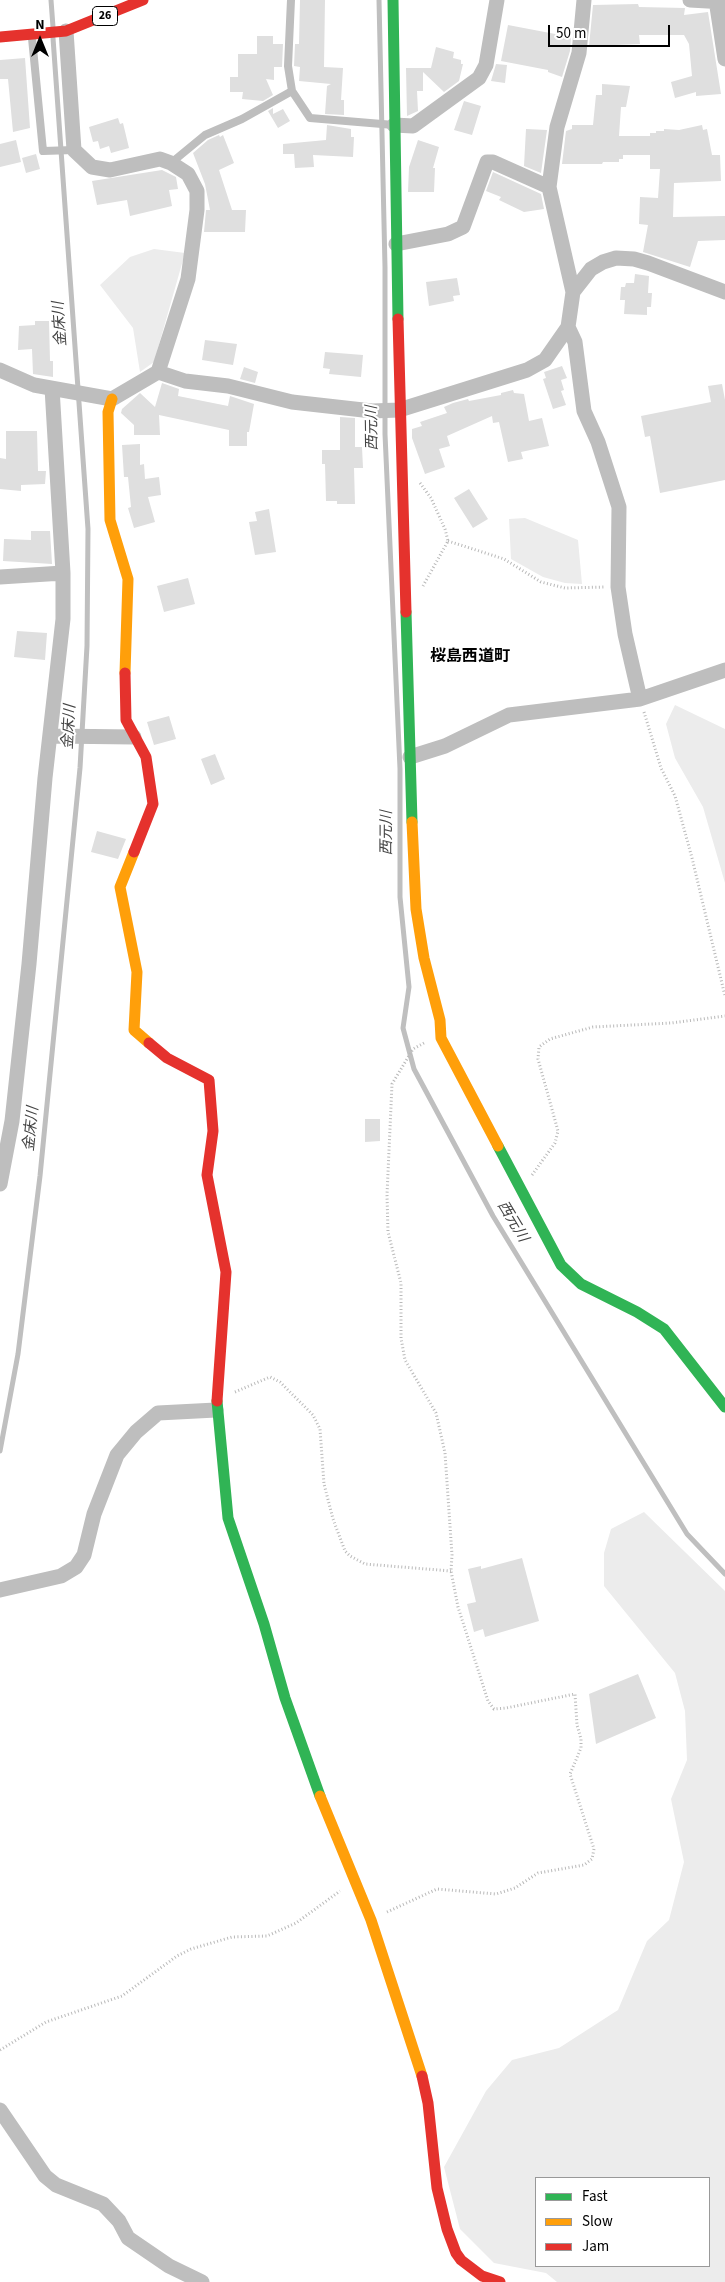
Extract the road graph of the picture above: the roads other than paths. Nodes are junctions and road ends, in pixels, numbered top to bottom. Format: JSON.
{"nodes":[{"id":1,"x":143,"y":0,"type":"edge"},
{"id":2,"x":291,"y":0,"type":"edge"},
{"id":3,"x":392,"y":0,"type":"edge"},
{"id":4,"x":497,"y":0,"type":"edge"},
{"id":5,"x":584,"y":0,"type":"edge"},
{"id":6,"x":690,"y":0,"type":"edge"},
{"id":7,"x":719,"y":2,"type":"edge"},
{"id":8,"x":66,"y":31,"type":"junction"},
{"id":9,"x":31,"y":34,"type":"junction"},
{"id":10,"x":0,"y":36,"type":"edge"},
{"id":11,"x":725,"y":59,"type":"edge"},
{"id":12,"x":292,"y":91,"type":"junction"},
{"id":13,"x":394,"y":125,"type":"junction"},
{"id":14,"x":74,"y":150,"type":"junction"},
{"id":15,"x":171,"y":163,"type":"junction"},
{"id":16,"x":549,"y":188,"type":"junction"},
{"id":17,"x":396,"y":244,"type":"junction"},
{"id":18,"x":573,"y":292,"type":"junction"},
{"id":19,"x":725,"y":292,"type":"edge"},
{"id":20,"x":568,"y":326,"type":"junction"},
{"id":21,"x":0,"y":370,"type":"edge"},
{"id":22,"x":158,"y":372,"type":"junction"},
{"id":23,"x":52,"y":388,"type":"junction"},
{"id":24,"x":107,"y":398,"type":"junction"},
{"id":25,"x":399,"y":410,"type":"junction"},
{"id":26,"x":63,"y":574,"type":"junction"},
{"id":27,"x":0,"y":577,"type":"edge"},
{"id":28,"x":725,"y":670,"type":"edge"},
{"id":29,"x":640,"y":699,"type":"junction"},
{"id":30,"x":57,"y":736,"type":"junction"},
{"id":31,"x":134,"y":737,"type":"junction"},
{"id":32,"x":410,"y":758,"type":"junction"},
{"id":33,"x":0,"y":1184,"type":"edge"},
{"id":34,"x":216,"y":1406,"type":"junction"},
{"id":35,"x":725,"y":1407,"type":"edge"},
{"id":36,"x":0,"y":1590,"type":"edge"},
{"id":37,"x":0,"y":2110,"type":"edge"},
{"id":38,"x":202,"y":2282,"type":"edge"},
{"id":39,"x":500,"y":2282,"type":"edge"}],
"edges":[{"from":1,"to":8,"type":"street","number":"26"},
{"from":2,"to":12,"type":"lane"},
{"from":3,"to":13,"type":"street"},
{"from":4,"to":13,"type":"street"},
{"from":5,"to":16,"type":"street"},
{"from":6,"to":7,"type":"street"},
{"from":7,"to":11,"type":"street"},
{"from":8,"to":9,"type":"street","number":"26"},
{"from":8,"to":14,"type":"street"},
{"from":9,"to":10,"type":"street","number":"26"},
{"from":9,"to":14,"type":"lane"},
{"from":12,"to":13,"type":"lane"},
{"from":12,"to":15,"type":"lane"},
{"from":13,"to":17,"type":"street"},
{"from":14,"to":15,"type":"street"},
{"from":15,"to":22,"type":"street"},
{"from":16,"to":17,"type":"street"},
{"from":16,"to":18,"type":"street"},
{"from":17,"to":25,"type":"street"},
{"from":18,"to":19,"type":"street"},
{"from":18,"to":20,"type":"street"},
{"from":20,"to":25,"type":"street"},
{"from":20,"to":29,"type":"street"},
{"from":21,"to":23,"type":"street"},
{"from":22,"to":24,"type":"street"},
{"from":22,"to":25,"type":"street"},
{"from":23,"to":24,"type":"street"},
{"from":23,"to":26,"type":"street"},
{"from":24,"to":31,"type":"street"},
{"from":25,"to":32,"type":"street"},
{"from":26,"to":27,"type":"street"},
{"from":26,"to":30,"type":"street"},
{"from":28,"to":29,"type":"street"},
{"from":29,"to":32,"type":"street"},
{"from":30,"to":31,"type":"street"},
{"from":30,"to":33,"type":"street"},
{"from":31,"to":34,"type":"street"},
{"from":32,"to":35,"type":"street"},
{"from":34,"to":36,"type":"street"},
{"from":34,"to":39,"type":"street"},
{"from":37,"to":38,"type":"street"}]}
